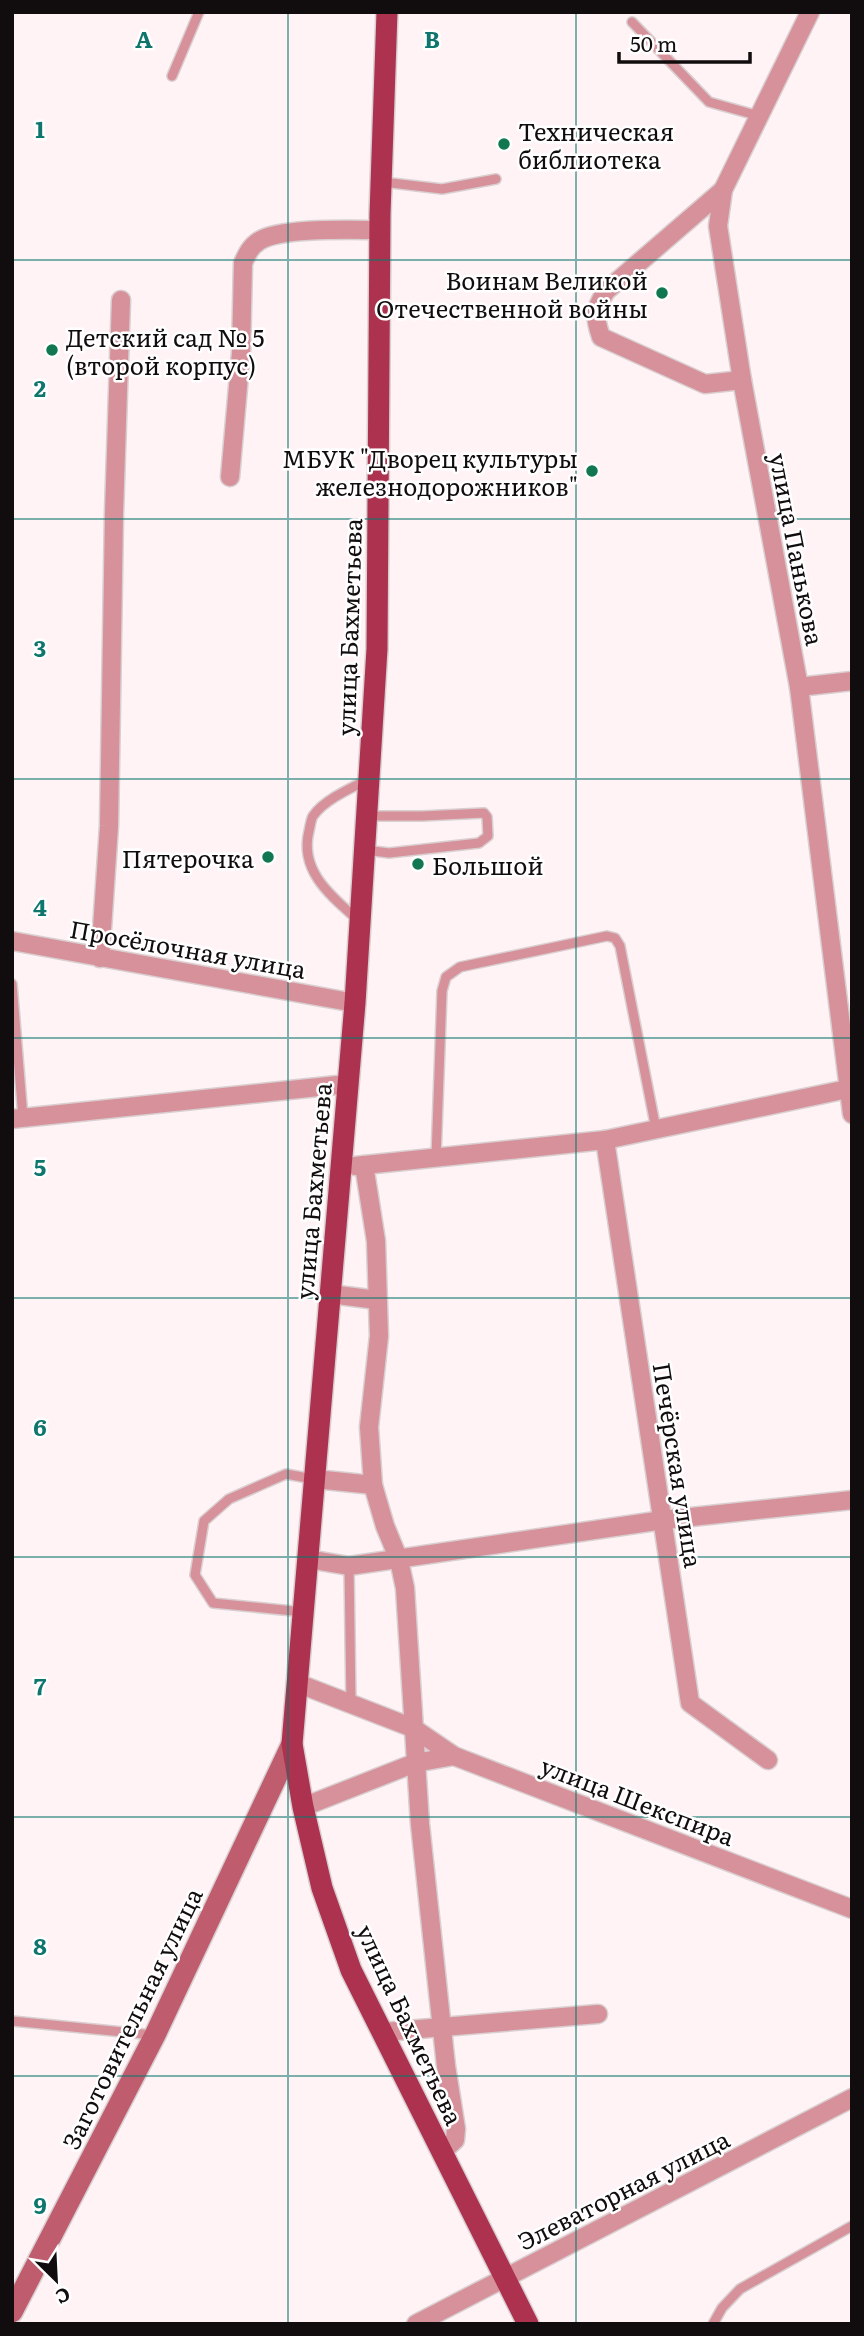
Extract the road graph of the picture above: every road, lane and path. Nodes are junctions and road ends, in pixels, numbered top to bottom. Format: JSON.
{"nodes":[{"id":1,"x":199,"y":12,"type":"edge"},
{"id":2,"x":387,"y":12,"type":"edge"},
{"id":3,"x":810,"y":12,"type":"edge"},
{"id":4,"x":632,"y":22,"type":"dead end"},
{"id":5,"x":172,"y":76,"type":"dead end"},
{"id":6,"x":760,"y":116,"type":"junction"},
{"id":7,"x":496,"y":179,"type":"dead end"},
{"id":8,"x":381,"y":182,"type":"junction"},
{"id":9,"x":723,"y":190,"type":"junction"},
{"id":10,"x":380,"y":230,"type":"junction"},
{"id":11,"x":121,"y":300,"type":"dead end"},
{"id":12,"x":742,"y":380,"type":"junction"},
{"id":13,"x":230,"y":477,"type":"dead end"},
{"id":14,"x":852,"y":681,"type":"edge"},
{"id":15,"x":799,"y":687,"type":"junction"},
{"id":16,"x":369,"y":780,"type":"junction"},
{"id":17,"x":367,"y":816,"type":"junction"},
{"id":18,"x":365,"y":850,"type":"junction"},
{"id":19,"x":360,"y":922,"type":"junction"},
{"id":20,"x":12,"y":941,"type":"edge"},
{"id":21,"x":100,"y":958,"type":"junction"},
{"id":22,"x":12,"y":984,"type":"edge"},
{"id":23,"x":355,"y":1003,"type":"junction"},
{"id":24,"x":347,"y":1084,"type":"junction"},
{"id":25,"x":850,"y":1088,"type":"edge"},
{"id":26,"x":852,"y":1114,"type":"edge"},
{"id":27,"x":17,"y":1118,"type":"edge"},
{"id":28,"x":656,"y":1129,"type":"junction"},
{"id":29,"x":605,"y":1140,"type":"junction"},
{"id":30,"x":436,"y":1158,"type":"junction"},
{"id":31,"x":364,"y":1166,"type":"junction"},
{"id":32,"x":341,"y":1168,"type":"junction"},
{"id":33,"x":330,"y":1294,"type":"junction"},
{"id":34,"x":377,"y":1300,"type":"junction"},
{"id":35,"x":315,"y":1479,"type":"junction"},
{"id":36,"x":373,"y":1485,"type":"junction"},
{"id":37,"x":852,"y":1500,"type":"edge"},
{"id":38,"x":663,"y":1520,"type":"junction"},
{"id":39,"x":307,"y":1559,"type":"junction"},
{"id":40,"x":399,"y":1560,"type":"junction"},
{"id":41,"x":349,"y":1566,"type":"junction"},
{"id":42,"x":303,"y":1612,"type":"junction"},
{"id":43,"x":297,"y":1683,"type":"junction"},
{"id":44,"x":351,"y":1704,"type":"junction"},
{"id":45,"x":412,"y":1728,"type":"junction"},
{"id":46,"x":292,"y":1744,"type":"junction"},
{"id":47,"x":454,"y":1756,"type":"junction"},
{"id":48,"x":768,"y":1759,"type":"dead end"},
{"id":49,"x":415,"y":1763,"type":"junction"},
{"id":50,"x":303,"y":1807,"type":"junction"},
{"id":51,"x":852,"y":1909,"type":"edge"},
{"id":52,"x":597,"y":2014,"type":"dead end"},
{"id":53,"x":12,"y":2021,"type":"edge"},
{"id":54,"x":442,"y":2027,"type":"junction"},
{"id":55,"x":384,"y":2032,"type":"junction"},
{"id":56,"x":155,"y":2035,"type":"junction"},
{"id":57,"x":852,"y":2098,"type":"edge"},
{"id":58,"x":442,"y":2152,"type":"junction"},
{"id":59,"x":852,"y":2226,"type":"edge"},
{"id":60,"x":505,"y":2278,"type":"junction"},
{"id":61,"x":12,"y":2312,"type":"edge"},
{"id":62,"x":416,"y":2324,"type":"edge"},
{"id":63,"x":528,"y":2324,"type":"edge"},
{"id":64,"x":713,"y":2324,"type":"edge"}],
"edges":[{"from":1,"to":5,"type":"lane"},
{"from":2,"to":8,"type":"main road","name":"улица Бахметьева"},
{"from":3,"to":6,"type":"street","name":"улица Панькова"},
{"from":4,"to":6,"type":"lane"},
{"from":6,"to":9,"type":"street","name":"улица Панькова"},
{"from":7,"to":8,"type":"lane"},
{"from":8,"to":10,"type":"main road","name":"улица Бахметьева"},
{"from":9,"to":12,"type":"street","name":"улица Панькова"},
{"from":9,"to":12,"type":"street"},
{"from":10,"to":13,"type":"street"},
{"from":10,"to":16,"type":"main road","name":"улица Бахметьева"},
{"from":11,"to":21,"type":"street"},
{"from":12,"to":15,"type":"street","name":"улица Панькова"},
{"from":14,"to":15,"type":"street"},
{"from":15,"to":25,"type":"street","name":"улица Панькова"},
{"from":16,"to":17,"type":"main road","name":"улица Бахметьева"},
{"from":16,"to":19,"type":"lane"},
{"from":17,"to":18,"type":"main road","name":"улица Бахметьева"},
{"from":17,"to":18,"type":"lane"},
{"from":18,"to":19,"type":"main road","name":"улица Бахметьева"},
{"from":19,"to":23,"type":"main road","name":"улица Бахметьева"},
{"from":20,"to":21,"type":"street","name":"Просёлочная улица"},
{"from":21,"to":23,"type":"street","name":"Просёлочная улица"},
{"from":22,"to":27,"type":"lane"},
{"from":23,"to":24,"type":"main road","name":"улица Бахметьева"},
{"from":24,"to":27,"type":"street"},
{"from":24,"to":32,"type":"main road","name":"улица Бахметьева"},
{"from":25,"to":26,"type":"street","name":"улица Панькова"},
{"from":25,"to":28,"type":"street"},
{"from":28,"to":29,"type":"street"},
{"from":28,"to":30,"type":"lane"},
{"from":29,"to":30,"type":"street"},
{"from":29,"to":38,"type":"street","name":"Печёрская улица"},
{"from":30,"to":31,"type":"street"},
{"from":31,"to":32,"type":"street"},
{"from":31,"to":34,"type":"street"},
{"from":32,"to":33,"type":"main road","name":"улица Бахметьева"},
{"from":33,"to":34,"type":"street"},
{"from":33,"to":35,"type":"main road","name":"улица Бахметьева"},
{"from":34,"to":36,"type":"street"},
{"from":35,"to":36,"type":"street"},
{"from":35,"to":39,"type":"main road","name":"улица Бахметьева"},
{"from":35,"to":42,"type":"lane"},
{"from":36,"to":40,"type":"street"},
{"from":37,"to":38,"type":"street"},
{"from":38,"to":40,"type":"street"},
{"from":38,"to":48,"type":"street","name":"Печёрская улица"},
{"from":39,"to":41,"type":"street"},
{"from":39,"to":42,"type":"main road","name":"улица Бахметьева"},
{"from":40,"to":41,"type":"street"},
{"from":40,"to":45,"type":"street"},
{"from":41,"to":44,"type":"lane"},
{"from":42,"to":43,"type":"main road","name":"улица Бахметьева"},
{"from":43,"to":44,"type":"street","name":"улица Шекспира"},
{"from":43,"to":46,"type":"main road","name":"улица Бахметьева"},
{"from":44,"to":45,"type":"street","name":"улица Шекспира"},
{"from":45,"to":47,"type":"street","name":"улица Шекспира"},
{"from":45,"to":49,"type":"street"},
{"from":46,"to":50,"type":"main road","name":"улица Бахметьева"},
{"from":46,"to":56,"type":"main road","name":"Заготовительная улица"},
{"from":47,"to":49,"type":"street"},
{"from":47,"to":51,"type":"street","name":"улица Шекспира"},
{"from":49,"to":50,"type":"street"},
{"from":49,"to":54,"type":"street"},
{"from":50,"to":55,"type":"main road","name":"улица Бахметьева"},
{"from":52,"to":54,"type":"street"},
{"from":53,"to":56,"type":"lane"},
{"from":54,"to":55,"type":"street"},
{"from":54,"to":58,"type":"street"},
{"from":55,"to":58,"type":"main road","name":"улица Бахметьева"},
{"from":56,"to":61,"type":"main road","name":"Заготовительная улица"},
{"from":57,"to":60,"type":"street","name":"Элеваторная улица"},
{"from":58,"to":60,"type":"main road","name":"улица Бахметьева"},
{"from":59,"to":64,"type":"lane"},
{"from":60,"to":62,"type":"street","name":"Элеваторная улица"},
{"from":60,"to":63,"type":"main road","name":"улица Бахметьева"}]}
